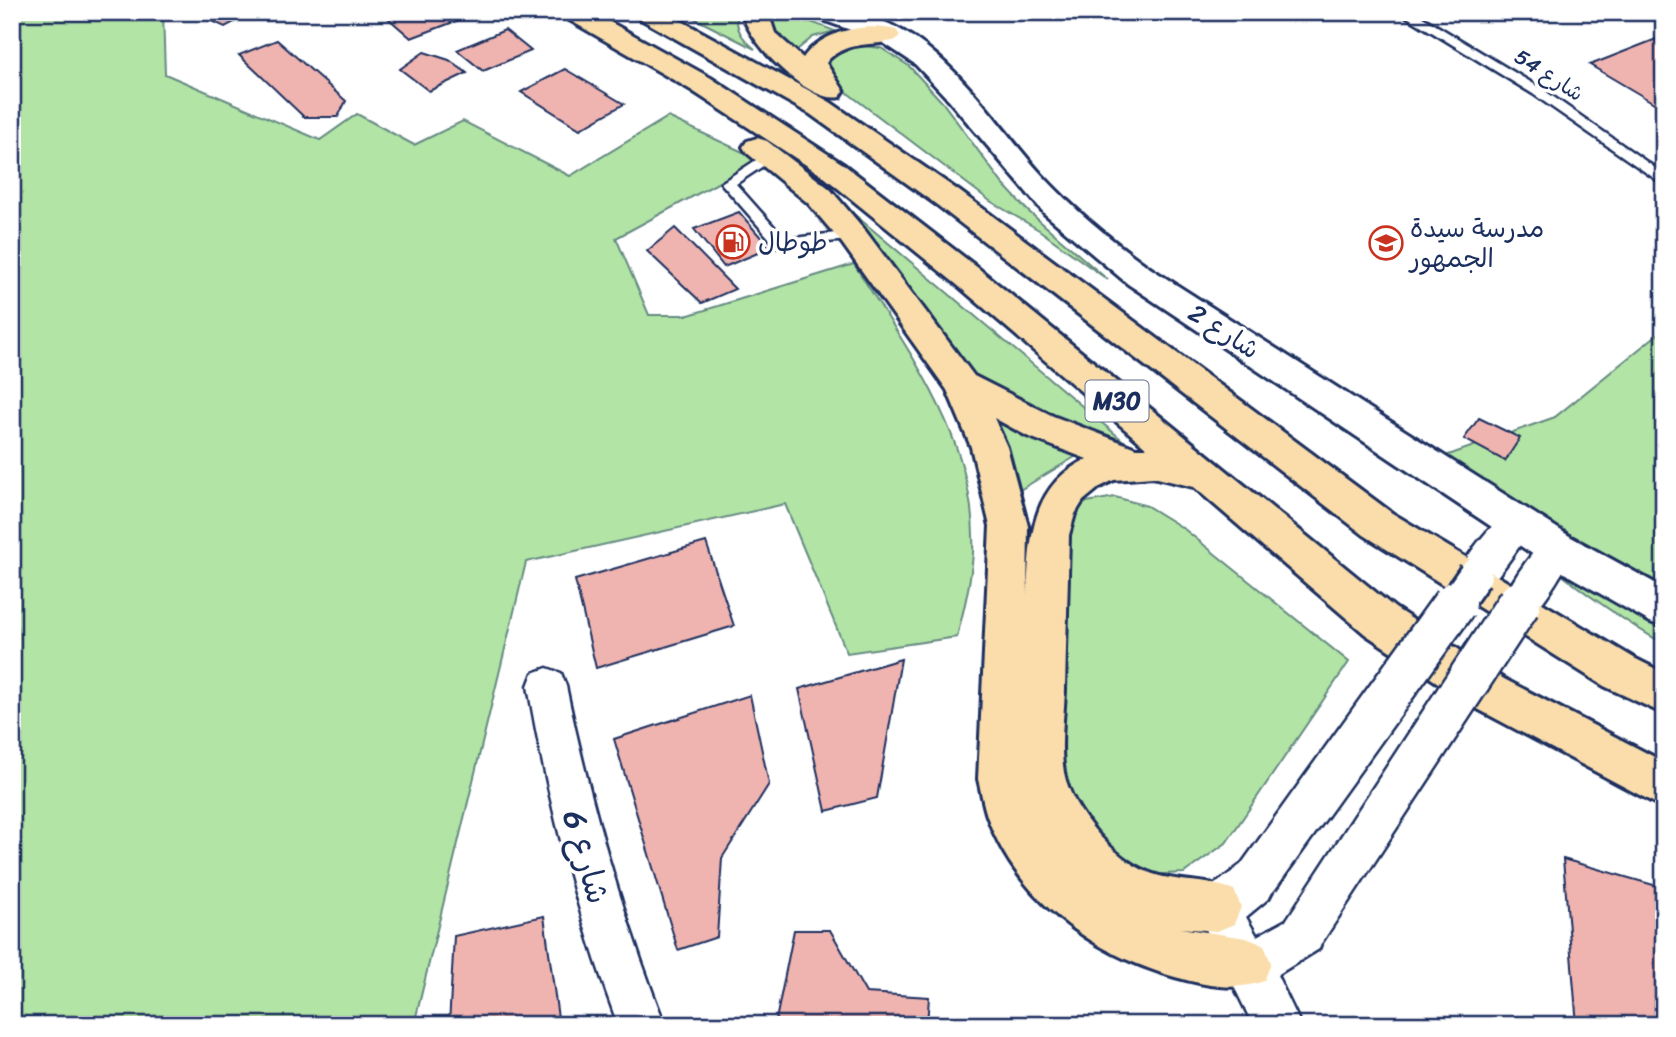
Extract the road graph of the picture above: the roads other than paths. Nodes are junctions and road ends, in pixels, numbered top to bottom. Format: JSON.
{"nodes":[{"id":1,"x":573,"y":12,"type":"edge"},
{"id":2,"x":755,"y":12,"type":"edge"},
{"id":3,"x":823,"y":12,"type":"edge"},
{"id":4,"x":1405,"y":12,"type":"edge"},
{"id":5,"x":636,"y":27,"type":"edge"},
{"id":6,"x":887,"y":35,"type":"junction"},
{"id":7,"x":827,"y":89,"type":"junction"},
{"id":8,"x":770,"y":155,"type":"junction"},
{"id":9,"x":1664,"y":181,"type":"edge"},
{"id":10,"x":948,"y":198,"type":"junction"},
{"id":11,"x":853,"y":236,"type":"junction"},
{"id":12,"x":962,"y":386,"type":"junction"},
{"id":13,"x":1128,"y":460,"type":"junction"},
{"id":14,"x":1211,"y":480,"type":"junction"},
{"id":15,"x":1516,"y":523,"type":"junction"},
{"id":16,"x":1557,"y":550,"type":"junction"},
{"id":17,"x":1664,"y":609,"type":"edge"},
{"id":18,"x":547,"y":685,"type":"dead end"},
{"id":19,"x":1664,"y":694,"type":"edge"},
{"id":20,"x":1664,"y":786,"type":"edge"},
{"id":21,"x":1217,"y":907,"type":"junction"},
{"id":22,"x":1246,"y":963,"type":"junction"},
{"id":23,"x":642,"y":1025,"type":"edge"},
{"id":24,"x":1278,"y":1025,"type":"edge"}],
"edges":[{"from":1,"to":5,"type":"highway","number":"M30"},
{"from":2,"to":7,"type":"highway"},
{"from":3,"to":6,"type":"street","name":"شارع 2"},
{"from":4,"to":9,"type":"lane","name":"شارع 54"},
{"from":5,"to":8,"type":"highway"},
{"from":5,"to":10,"type":"highway","number":"M30"},
{"from":5,"to":14,"type":"highway","number":"M30"},
{"from":6,"to":7,"type":"highway"},
{"from":6,"to":15,"type":"street","name":"شارع 2"},
{"from":7,"to":10,"type":"highway"},
{"from":8,"to":11,"type":"highway"},
{"from":8,"to":11,"type":"lane"},
{"from":10,"to":19,"type":"highway","number":"M30"},
{"from":11,"to":12,"type":"highway"},
{"from":12,"to":13,"type":"highway"},
{"from":12,"to":22,"type":"highway"},
{"from":13,"to":14,"type":"highway"},
{"from":13,"to":21,"type":"highway"},
{"from":14,"to":20,"type":"highway","number":"M30"},
{"from":15,"to":16,"type":"street","name":"شارع 2"},
{"from":15,"to":21,"type":"street","bridge":true},
{"from":16,"to":17,"type":"street","name":"شارع 2"},
{"from":16,"to":22,"type":"street","bridge":true},
{"from":18,"to":23,"type":"street","name":"شارع 6"},
{"from":21,"to":22,"type":"street"},
{"from":22,"to":24,"type":"street"}]}
